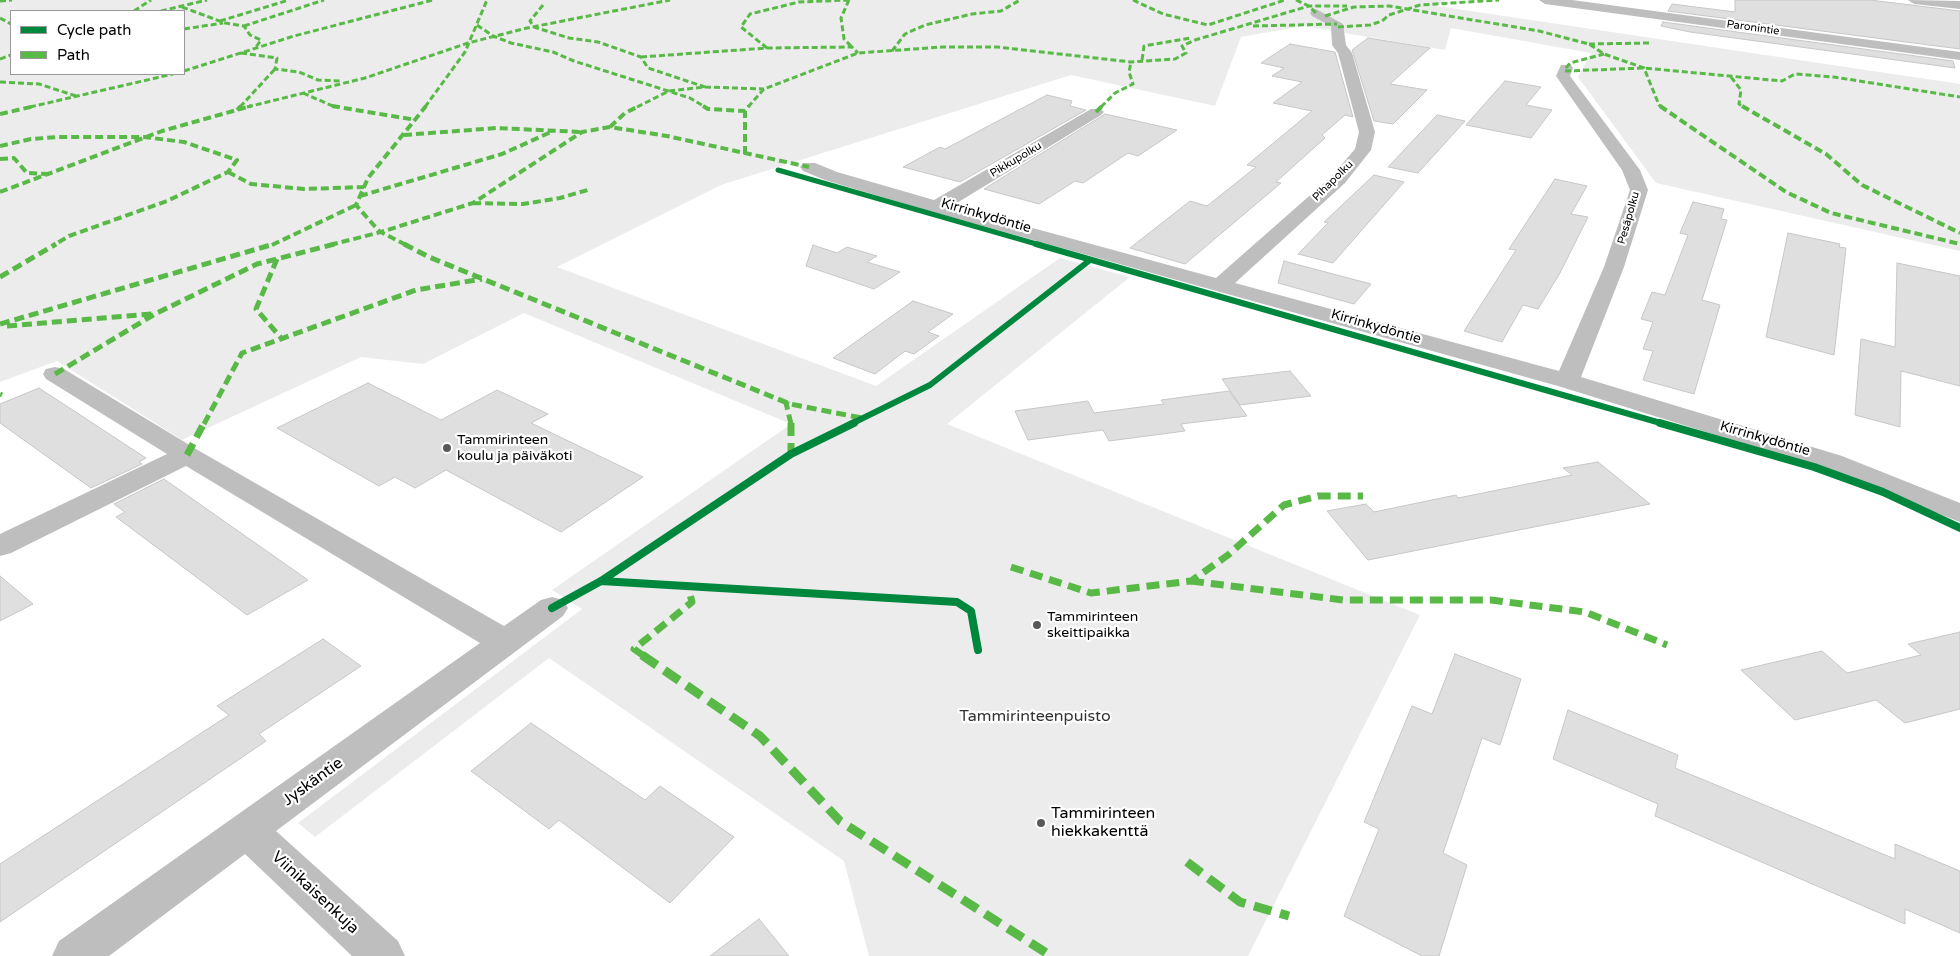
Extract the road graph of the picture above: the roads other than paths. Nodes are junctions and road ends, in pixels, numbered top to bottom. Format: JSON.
{"nodes":[{"id":1,"x":1545,"y":0,"type":"edge"},
{"id":2,"x":1914,"y":0,"type":"edge"},
{"id":3,"x":1960,"y":6,"type":"edge"},
{"id":4,"x":1316,"y":12,"type":"dead end"},
{"id":5,"x":1960,"y":56,"type":"edge"},
{"id":6,"x":1566,"y":68,"type":"dead end"},
{"id":7,"x":1096,"y":112,"type":"dead end"},
{"id":8,"x":809,"y":167,"type":"dead end"},
{"id":9,"x":936,"y":207,"type":"junction"},
{"id":10,"x":1220,"y":285,"type":"junction"},
{"id":11,"x":55,"y":374,"type":"dead end"},
{"id":12,"x":1567,"y":382,"type":"junction"},
{"id":13,"x":187,"y":455,"type":"junction"},
{"id":14,"x":1960,"y":513,"type":"edge"},
{"id":15,"x":0,"y":546,"type":"edge"},
{"id":16,"x":552,"y":608,"type":"dead end"},
{"id":17,"x":505,"y":642,"type":"junction"},
{"id":18,"x":247,"y":830,"type":"junction"},
{"id":19,"x":74,"y":956,"type":"edge"},
{"id":20,"x":383,"y":956,"type":"edge"}],
"edges":[{"from":1,"to":5,"type":"street","name":"Paronintie"},
{"from":2,"to":3,"type":"street"},
{"from":4,"to":10,"type":"street","name":"Pihapolku"},
{"from":6,"to":12,"type":"street","name":"Pesäpolku"},
{"from":7,"to":9,"type":"street","name":"Pikkupolku"},
{"from":8,"to":9,"type":"street","name":"Kirrinkydöntie"},
{"from":9,"to":10,"type":"street","name":"Kirrinkydöntie"},
{"from":10,"to":12,"type":"street","name":"Kirrinkydöntie"},
{"from":11,"to":13,"type":"street"},
{"from":12,"to":14,"type":"street","name":"Kirrinkydöntie"},
{"from":13,"to":15,"type":"street"},
{"from":13,"to":17,"type":"street"},
{"from":16,"to":17,"type":"street","name":"Jyskäntie"},
{"from":17,"to":18,"type":"street","name":"Jyskäntie"},
{"from":18,"to":19,"type":"street","name":"Jyskäntie"},
{"from":18,"to":20,"type":"street","name":"Viinikaisenkuja"}]}
